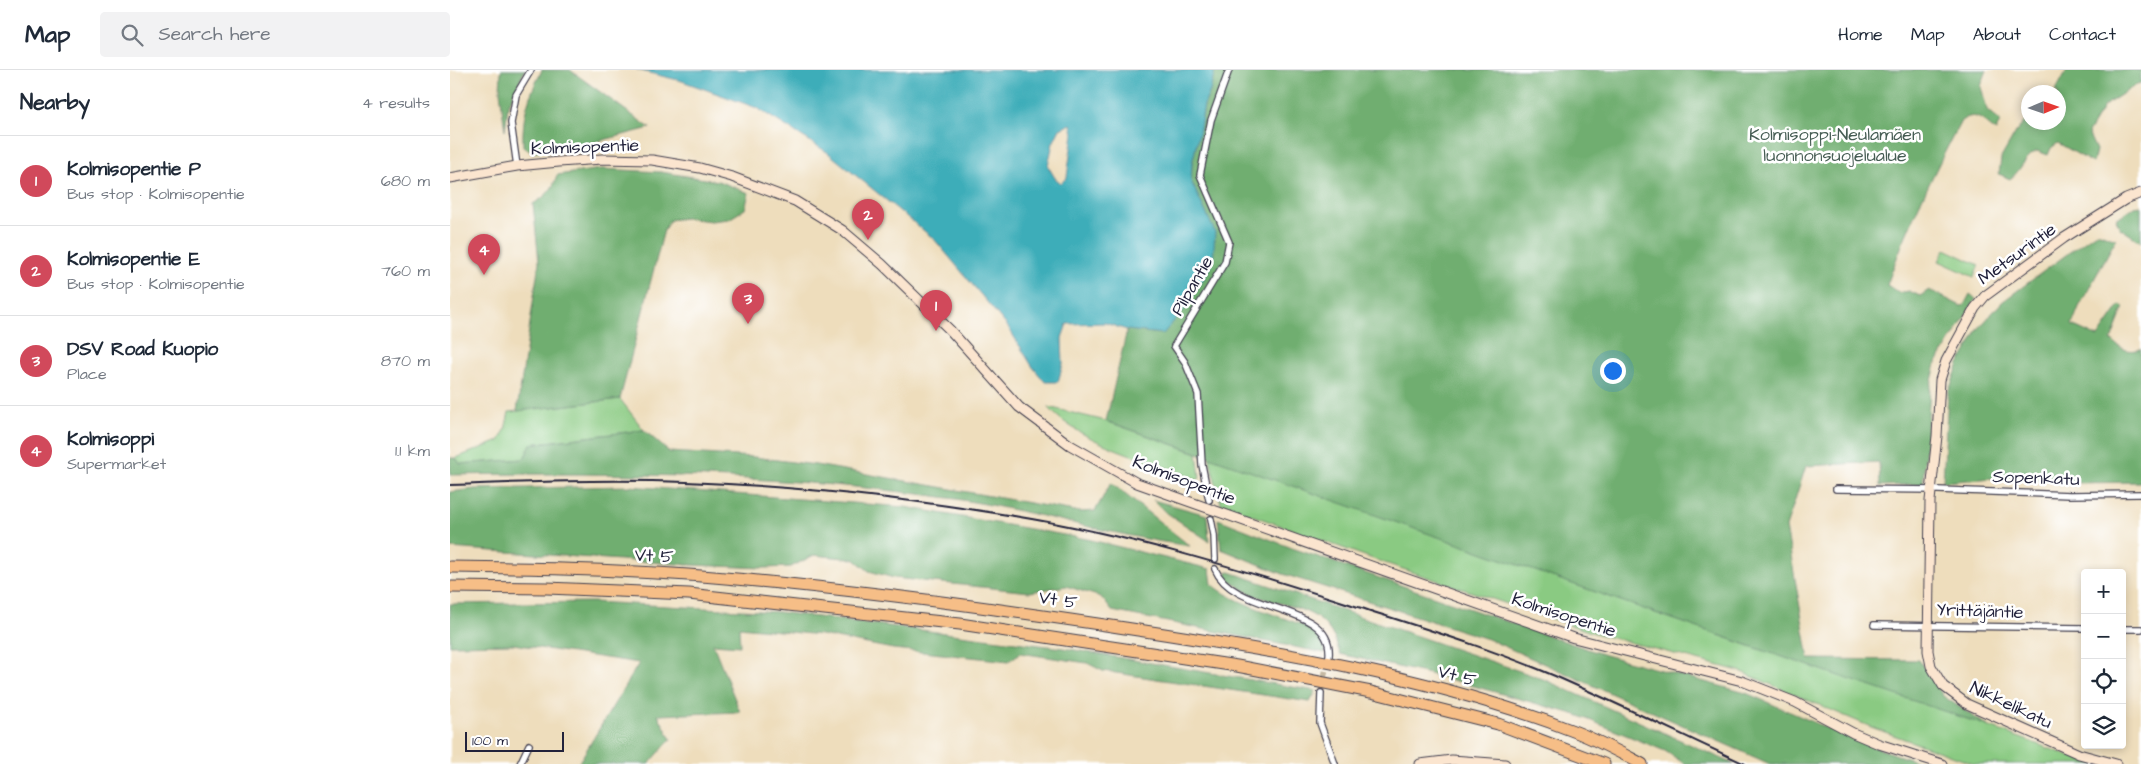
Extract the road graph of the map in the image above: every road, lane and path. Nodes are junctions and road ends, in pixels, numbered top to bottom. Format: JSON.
{"nodes":[{"id":1,"x":531,"y":70,"type":"edge"},
{"id":2,"x":1229,"y":70,"type":"edge"},
{"id":3,"x":517,"y":166,"type":"junction"},
{"id":4,"x":450,"y":178,"type":"edge"},
{"id":5,"x":2141,"y":193,"type":"edge"},
{"id":6,"x":1836,"y":489,"type":"dead end"},
{"id":7,"x":1931,"y":490,"type":"junction"},
{"id":8,"x":2141,"y":494,"type":"edge"},
{"id":9,"x":1209,"y":500,"type":"dead end"},
{"id":10,"x":1211,"y":519,"type":"dead end"},
{"id":11,"x":1215,"y":559,"type":"dead end"},
{"id":12,"x":450,"y":565,"type":"edge"},
{"id":13,"x":1215,"y":569,"type":"dead end"},
{"id":14,"x":450,"y":588,"type":"edge"},
{"id":15,"x":1874,"y":625,"type":"dead end"},
{"id":16,"x":1928,"y":625,"type":"junction"},
{"id":17,"x":2081,"y":628,"type":"edge"},
{"id":18,"x":2126,"y":629,"type":"edge"},
{"id":19,"x":2141,"y":629,"type":"edge"},
{"id":20,"x":1328,"y":656,"type":"tunnel mouth"},
{"id":21,"x":1321,"y":693,"type":"tunnel mouth"},
{"id":22,"x":529,"y":745,"type":"dead end"},
{"id":23,"x":520,"y":764,"type":"edge"},
{"id":24,"x":1335,"y":764,"type":"edge"},
{"id":25,"x":1420,"y":764,"type":"edge"},
{"id":26,"x":1505,"y":764,"type":"edge"},
{"id":27,"x":1604,"y":764,"type":"edge"},
{"id":28,"x":1642,"y":764,"type":"edge"},
{"id":29,"x":1942,"y":764,"type":"edge"},
{"id":30,"x":2116,"y":764,"type":"edge"}],
"edges":[{"from":1,"to":3,"type":"street"},
{"from":2,"to":9,"type":"street","name":"Pilpantie"},
{"from":3,"to":4,"type":"main road","name":"Kolmisopentie"},
{"from":3,"to":29,"type":"main road","name":"Kolmisopentie"},
{"from":5,"to":7,"type":"main road","name":"Metsurintie"},
{"from":6,"to":7,"type":"street","name":"Sopenkatu"},
{"from":7,"to":8,"type":"street","name":"Sopenkatu"},
{"from":7,"to":16,"type":"main road","name":"Nikkelikatu"},
{"from":10,"to":11,"type":"street"},
{"from":12,"to":28,"type":"highway","name":"Vt 5"},
{"from":13,"to":20,"type":"street"},
{"from":14,"to":27,"type":"highway","name":"Vt 5"},
{"from":15,"to":16,"type":"street","name":"Yrittäjäntie"},
{"from":16,"to":17,"type":"street","name":"Yrittäjäntie"},
{"from":16,"to":30,"type":"main road","name":"Nikkelikatu"},
{"from":18,"to":19,"type":"street"},
{"from":21,"to":24,"type":"street"},
{"from":22,"to":23,"type":"street"},
{"from":25,"to":26,"type":"main road"}]}
